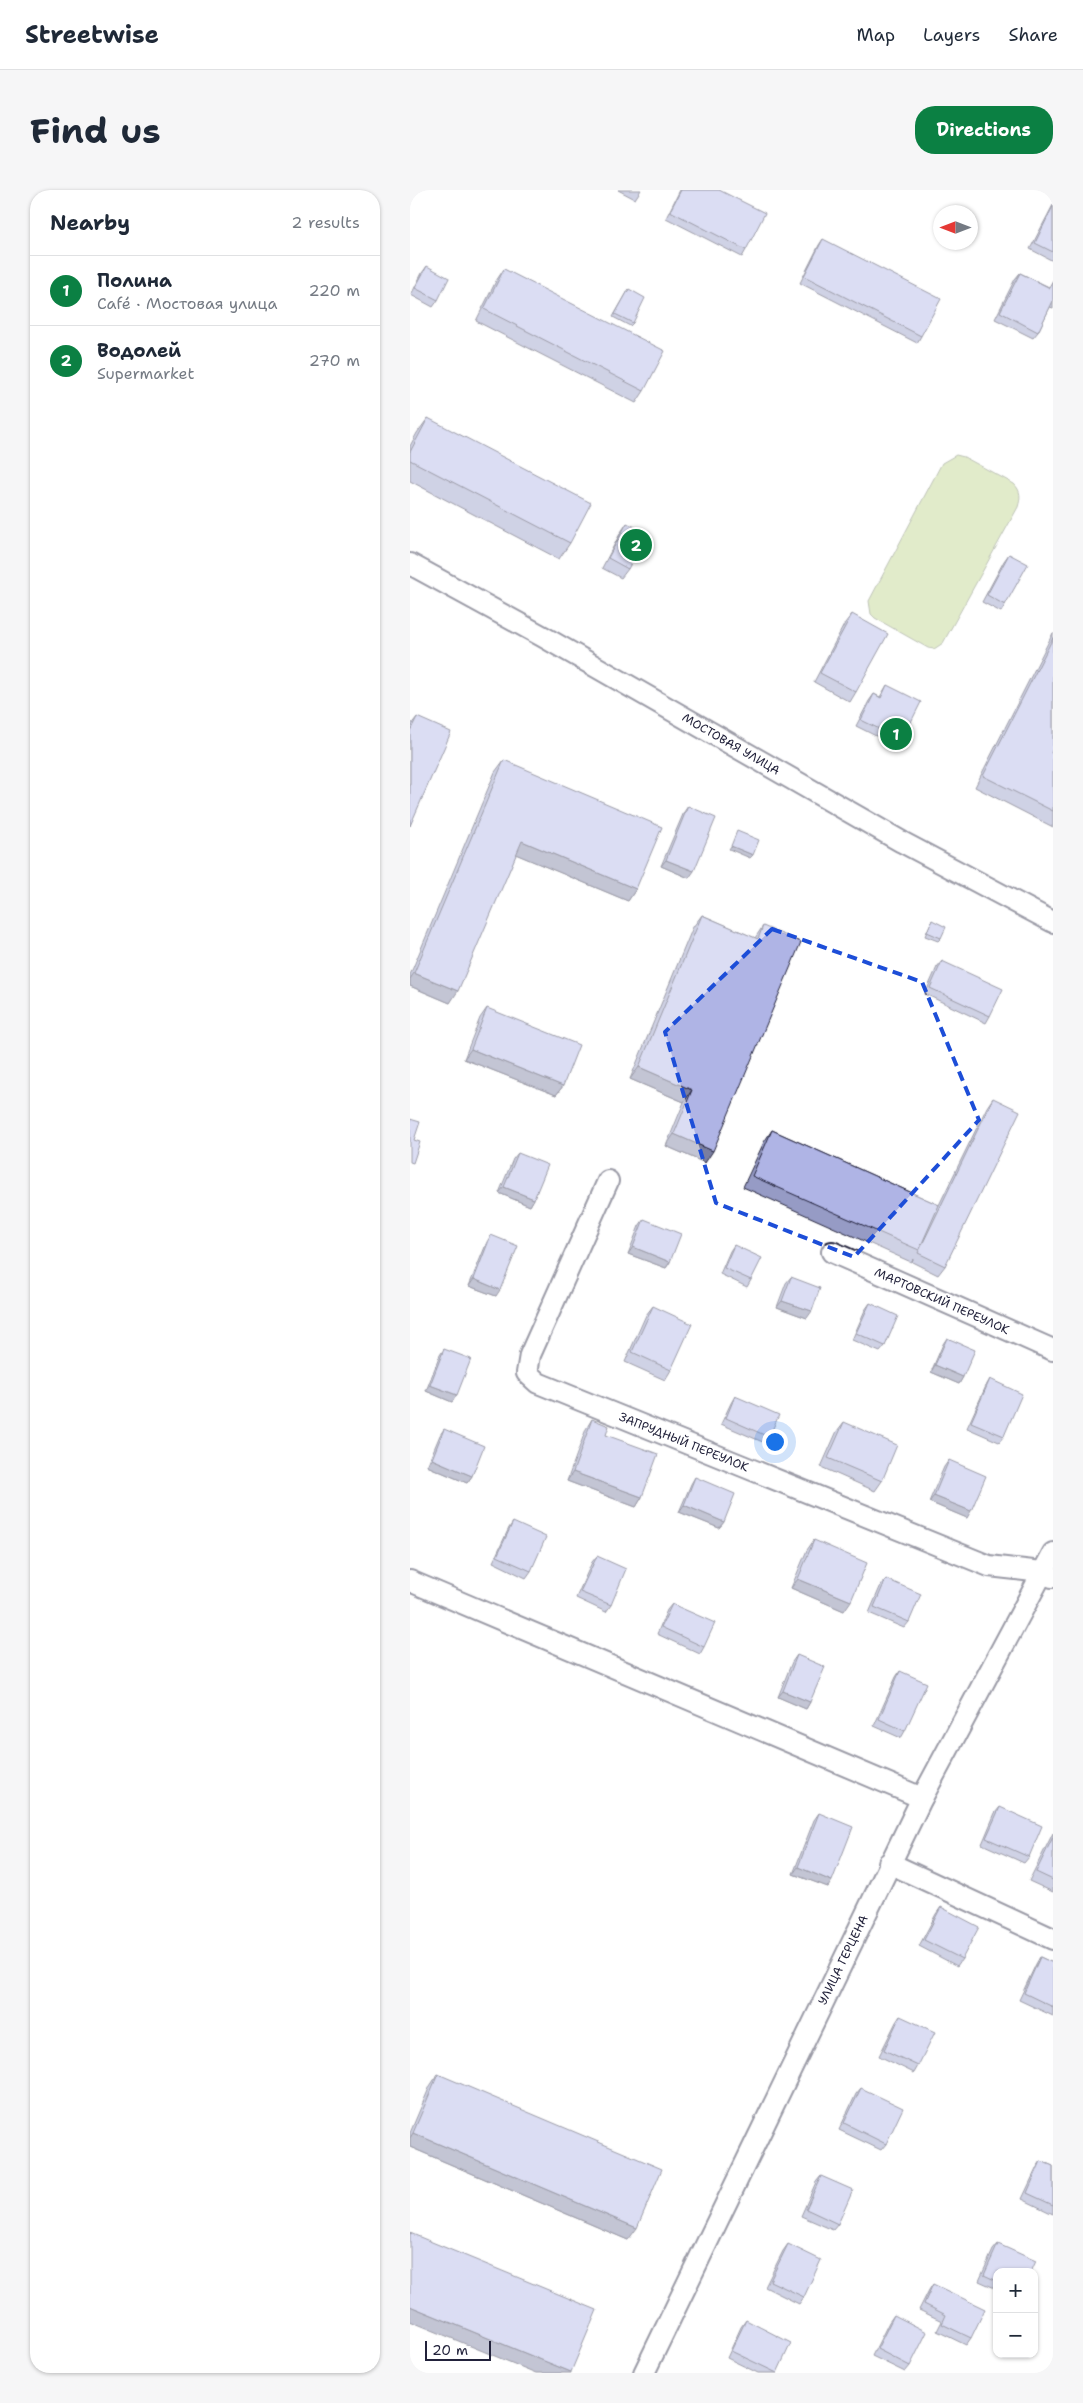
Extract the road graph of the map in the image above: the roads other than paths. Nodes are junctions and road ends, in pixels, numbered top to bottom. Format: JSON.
{"nodes":[{"id":1,"x":410,"y":564,"type":"edge"},
{"id":2,"x":1053,"y":922,"type":"edge"},
{"id":3,"x":608,"y":1181,"type":"dead end"},
{"id":4,"x":832,"y":1252,"type":"dead end"},
{"id":5,"x":1053,"y":1350,"type":"edge"},
{"id":6,"x":1053,"y":1553,"type":"edge"},
{"id":7,"x":1048,"y":1575,"type":"edge"},
{"id":8,"x":410,"y":1581,"type":"edge"},
{"id":9,"x":922,"y":1798,"type":"junction"},
{"id":10,"x":889,"y":1863,"type":"junction"},
{"id":11,"x":1053,"y":1939,"type":"edge"},
{"id":12,"x":644,"y":2373,"type":"edge"}],
"edges":[{"from":1,"to":2,"type":"street","name":"МОСТОВАЯ УЛИЦА"},
{"from":3,"to":7,"type":"street","name":"ЗАПРУДНЫЙ ПЕРЕУЛОК"},
{"from":4,"to":5,"type":"street","name":"МАРТОВСКИЙ ПЕРЕУЛОК"},
{"from":6,"to":7,"type":"street","name":"УЛИЦА ГЕРЦЕНА"},
{"from":7,"to":9,"type":"street","name":"УЛИЦА ГЕРЦЕНА"},
{"from":8,"to":9,"type":"street"},
{"from":9,"to":10,"type":"street","name":"УЛИЦА ГЕРЦЕНА"},
{"from":10,"to":11,"type":"street"},
{"from":10,"to":12,"type":"street","name":"УЛИЦА ГЕРЦЕНА"}]}
